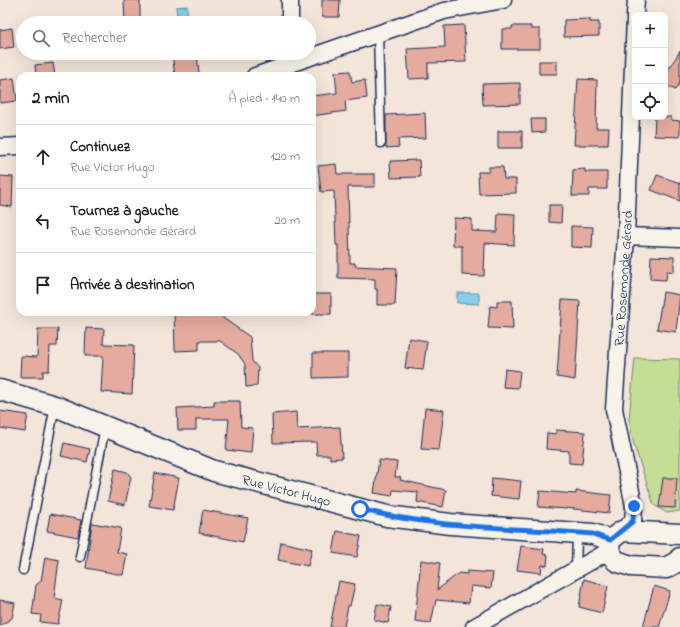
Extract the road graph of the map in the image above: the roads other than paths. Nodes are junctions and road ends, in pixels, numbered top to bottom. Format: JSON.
{"nodes":[{"id":1,"x":290,"y":0,"type":"edge"},
{"id":2,"x":503,"y":0,"type":"edge"},
{"id":3,"x":636,"y":0,"type":"edge"},
{"id":4,"x":635,"y":12,"type":"edge"},
{"id":5,"x":290,"y":16,"type":"edge"},
{"id":6,"x":378,"y":33,"type":"junction"},
{"id":7,"x":634,"y":48,"type":"edge"},
{"id":8,"x":316,"y":50,"type":"edge"},
{"id":9,"x":285,"y":60,"type":"edge"},
{"id":10,"x":263,"y":72,"type":"edge"},
{"id":11,"x":380,"y":143,"type":"dead end"},
{"id":12,"x":16,"y":146,"type":"edge"},
{"id":13,"x":0,"y":147,"type":"edge"},
{"id":14,"x":626,"y":236,"type":"junction"},
{"id":15,"x":680,"y":238,"type":"edge"},
{"id":16,"x":0,"y":390,"type":"edge"},
{"id":17,"x":55,"y":406,"type":"junction"},
{"id":18,"x":105,"y":426,"type":"junction"},
{"id":19,"x":570,"y":532,"type":"junction"},
{"id":20,"x":679,"y":536,"type":"edge"},
{"id":21,"x":614,"y":541,"type":"junction"},
{"id":22,"x":80,"y":557,"type":"dead end"},
{"id":23,"x":680,"y":559,"type":"edge"},
{"id":24,"x":23,"y":570,"type":"dead end"},
{"id":25,"x":576,"y":570,"type":"junction"},
{"id":26,"x":474,"y":627,"type":"edge"}],
"edges":[{"from":1,"to":5,"type":"street"},
{"from":2,"to":6,"type":"street"},
{"from":3,"to":4,"type":"street"},
{"from":6,"to":8,"type":"street"},
{"from":6,"to":11,"type":"lane"},
{"from":7,"to":14,"type":"street","name":"Rue Rosemonde Gérard"},
{"from":9,"to":10,"type":"street"},
{"from":12,"to":13,"type":"street"},
{"from":14,"to":15,"type":"street"},
{"from":14,"to":21,"type":"street","name":"Rue Rosemonde Gérard"},
{"from":16,"to":17,"type":"street","name":"Rue Victor Hugo"},
{"from":17,"to":18,"type":"street","name":"Rue Victor Hugo"},
{"from":17,"to":24,"type":"lane"},
{"from":18,"to":19,"type":"street","name":"Rue Victor Hugo"},
{"from":18,"to":22,"type":"lane"},
{"from":19,"to":21,"type":"street","name":"Rue Victor Hugo"},
{"from":19,"to":25,"type":"lane"},
{"from":20,"to":21,"type":"street"},
{"from":21,"to":23,"type":"street"},
{"from":21,"to":25,"type":"street"},
{"from":25,"to":26,"type":"street"}]}
